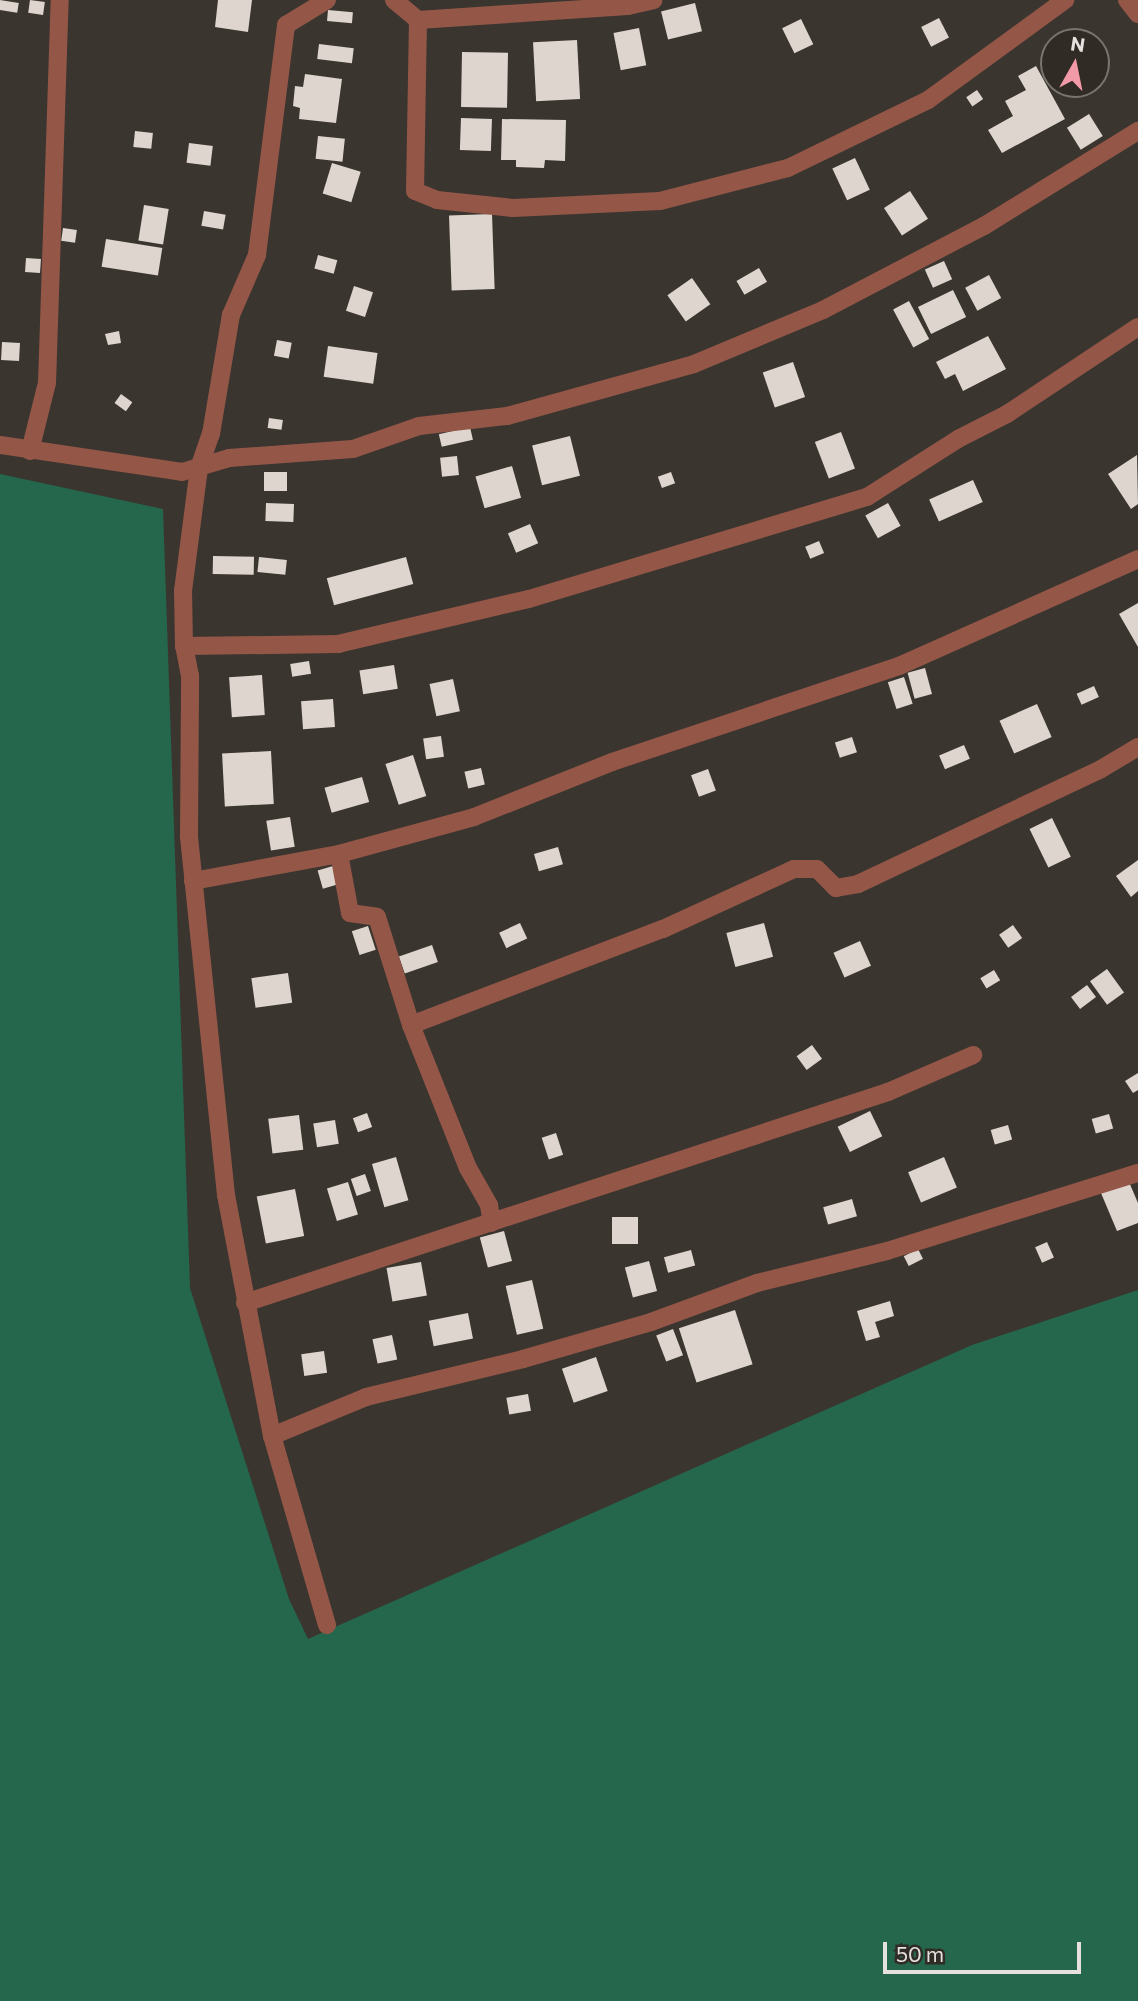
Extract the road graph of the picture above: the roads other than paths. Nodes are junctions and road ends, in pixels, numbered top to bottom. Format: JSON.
{"nodes":[{"id":1,"x":61,"y":0,"type":"edge"},
{"id":2,"x":327,"y":0,"type":"edge"},
{"id":3,"x":394,"y":0,"type":"edge"},
{"id":4,"x":653,"y":0,"type":"edge"},
{"id":5,"x":1065,"y":0,"type":"edge"},
{"id":6,"x":1127,"y":0,"type":"edge"},
{"id":7,"x":1138,"y":15,"type":"edge"},
{"id":8,"x":418,"y":20,"type":"junction"},
{"id":9,"x":1138,"y":131,"type":"edge"},
{"id":10,"x":1138,"y":327,"type":"edge"},
{"id":11,"x":0,"y":445,"type":"edge"},
{"id":12,"x":30,"y":451,"type":"junction"},
{"id":13,"x":199,"y":468,"type":"junction"},
{"id":14,"x":1138,"y":559,"type":"edge"},
{"id":15,"x":184,"y":646,"type":"junction"},
{"id":16,"x":1138,"y":747,"type":"edge"},
{"id":17,"x":339,"y":853,"type":"junction"},
{"id":18,"x":193,"y":881,"type":"junction"},
{"id":19,"x":411,"y":1025,"type":"junction"},
{"id":20,"x":972,"y":1055,"type":"dead end"},
{"id":21,"x":1138,"y":1173,"type":"edge"},
{"id":22,"x":492,"y":1223,"type":"junction"},
{"id":23,"x":244,"y":1303,"type":"junction"},
{"id":24,"x":272,"y":1436,"type":"junction"},
{"id":25,"x":327,"y":1625,"type":"dead end"}],
"edges":[{"from":1,"to":12,"type":"street"},
{"from":2,"to":13,"type":"street"},
{"from":3,"to":8,"type":"street"},
{"from":4,"to":8,"type":"street"},
{"from":5,"to":8,"type":"street"},
{"from":6,"to":7,"type":"street"},
{"from":9,"to":13,"type":"street"},
{"from":10,"to":15,"type":"street"},
{"from":11,"to":12,"type":"street"},
{"from":12,"to":13,"type":"street"},
{"from":13,"to":15,"type":"street"},
{"from":14,"to":17,"type":"street"},
{"from":15,"to":18,"type":"street"},
{"from":16,"to":19,"type":"street"},
{"from":17,"to":18,"type":"street"},
{"from":17,"to":19,"type":"street"},
{"from":18,"to":23,"type":"street"},
{"from":19,"to":22,"type":"street"},
{"from":20,"to":22,"type":"street"},
{"from":21,"to":24,"type":"street"},
{"from":22,"to":23,"type":"street"},
{"from":23,"to":24,"type":"street"},
{"from":24,"to":25,"type":"street"}]}
